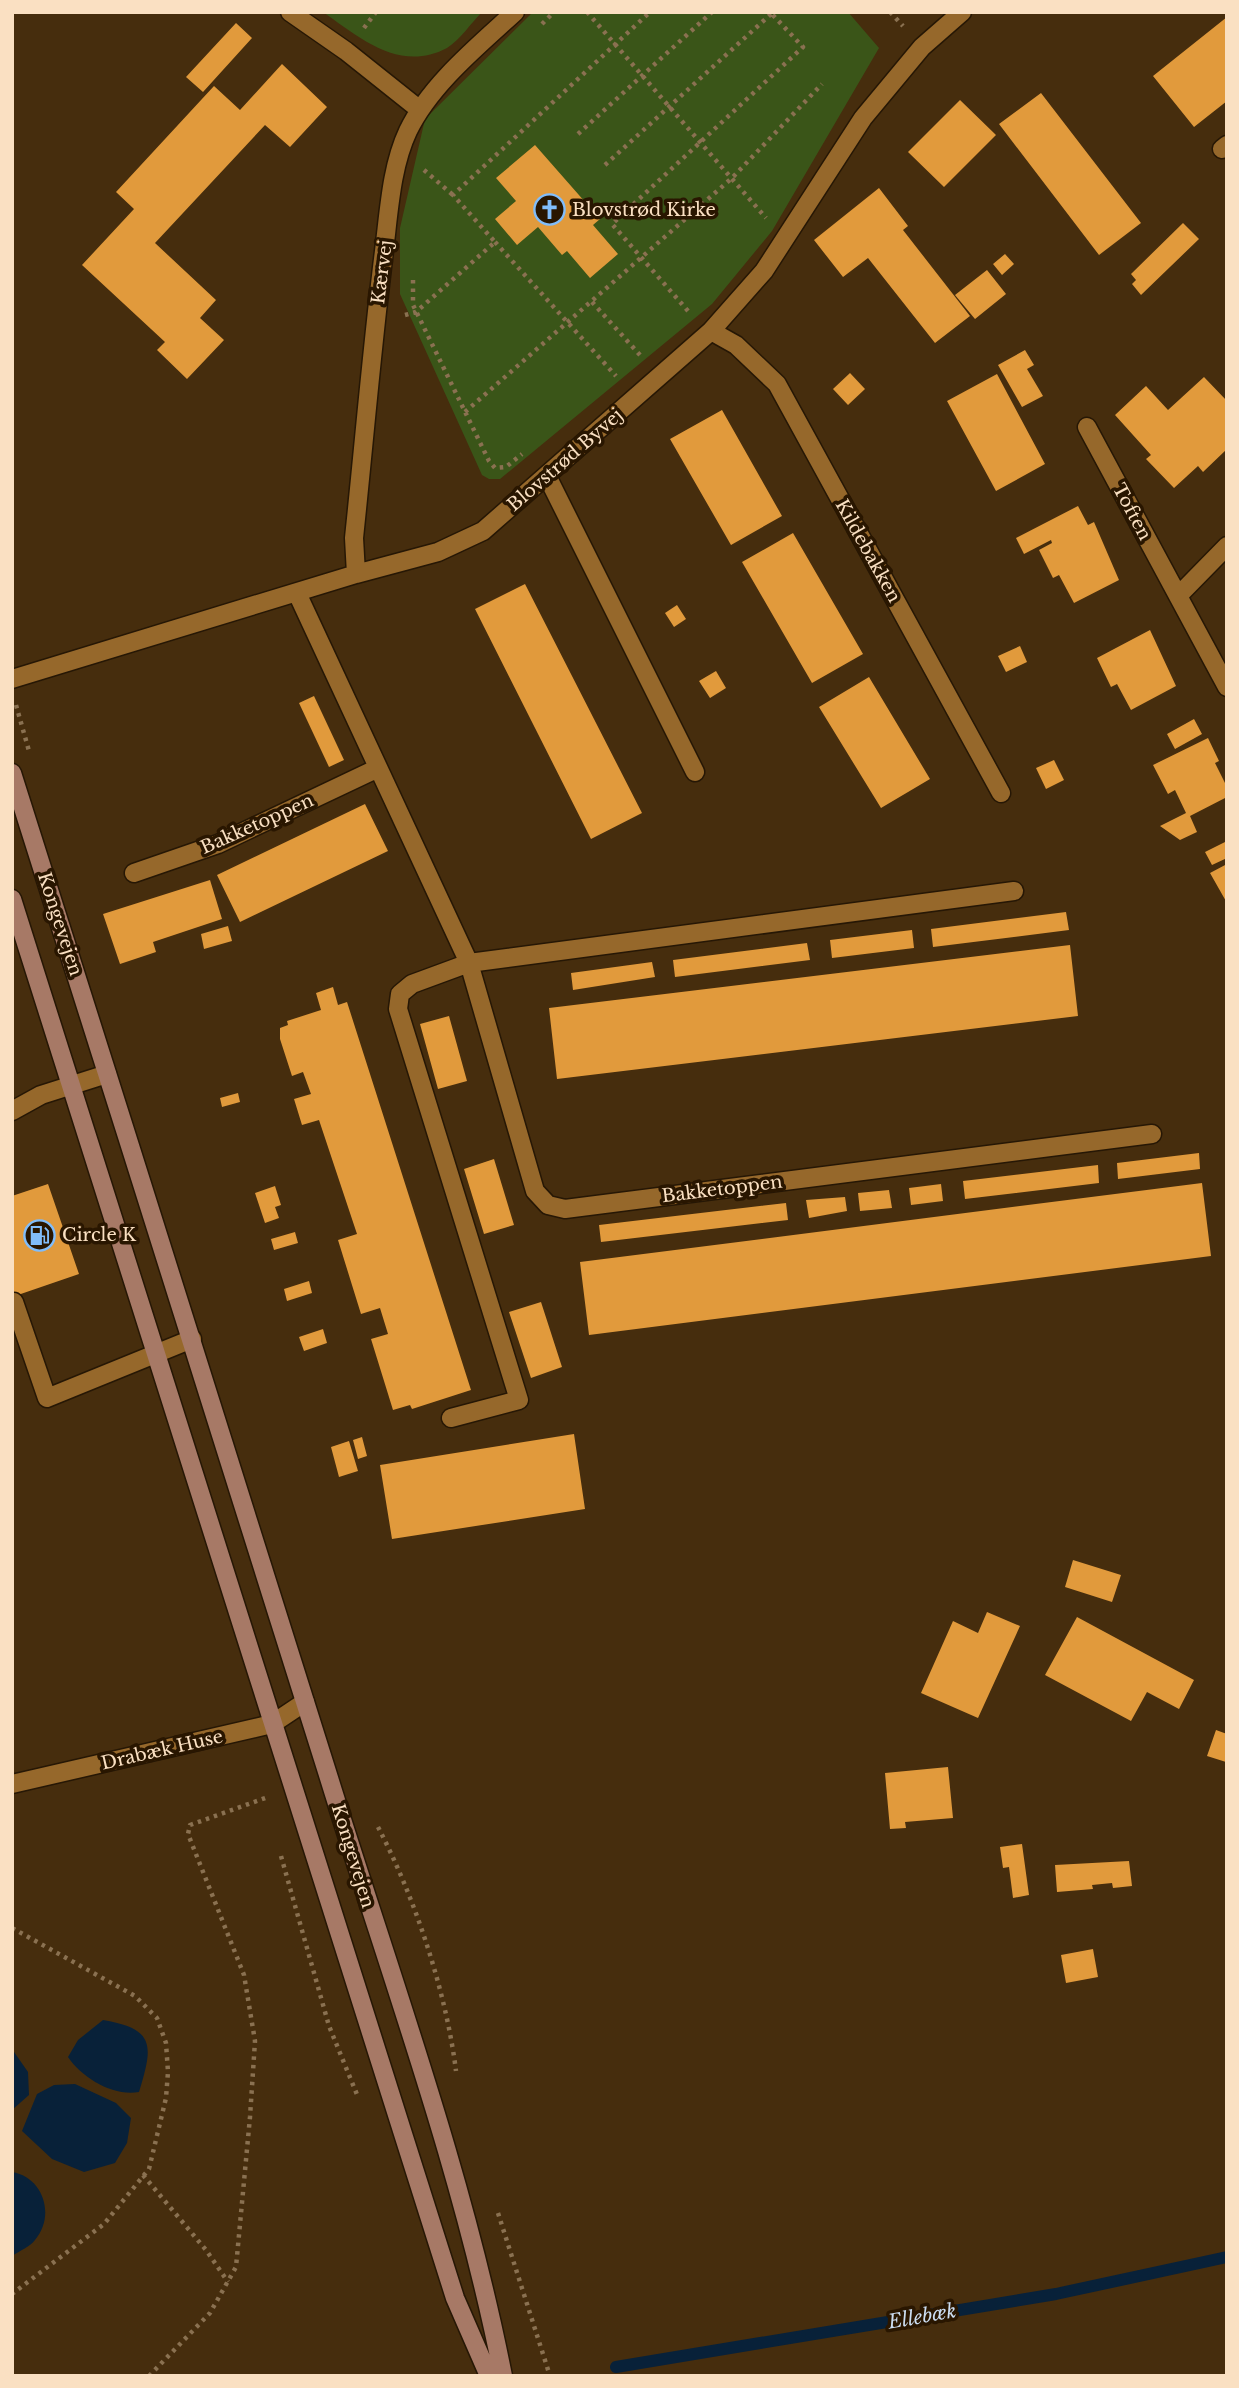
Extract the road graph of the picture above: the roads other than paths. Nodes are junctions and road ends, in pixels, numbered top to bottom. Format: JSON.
{"nodes":[{"id":1,"x":290,"y":12,"type":"edge"},
{"id":2,"x":515,"y":12,"type":"edge"},
{"id":3,"x":962,"y":12,"type":"edge"},
{"id":4,"x":420,"y":110,"type":"junction"},
{"id":5,"x":711,"y":331,"type":"junction"},
{"id":6,"x":1087,"y":427,"type":"dead end"},
{"id":7,"x":547,"y":476,"type":"junction"},
{"id":8,"x":1227,"y":546,"type":"edge"},
{"id":9,"x":356,"y":574,"type":"junction"},
{"id":10,"x":297,"y":593,"type":"junction"},
{"id":11,"x":1178,"y":596,"type":"junction"},
{"id":12,"x":12,"y":679,"type":"edge"},
{"id":13,"x":1227,"y":687,"type":"edge"},
{"id":14,"x":376,"y":769,"type":"junction"},
{"id":15,"x":695,"y":772,"type":"dead end"},
{"id":16,"x":12,"y":773,"type":"edge"},
{"id":17,"x":1001,"y":793,"type":"dead end"},
{"id":18,"x":134,"y":873,"type":"dead end"},
{"id":19,"x":1014,"y":891,"type":"dead end"},
{"id":20,"x":12,"y":899,"type":"edge"},
{"id":21,"x":469,"y":962,"type":"junction"},
{"id":22,"x":107,"y":1074,"type":"junction"},
{"id":23,"x":70,"y":1086,"type":"junction"},
{"id":24,"x":12,"y":1111,"type":"edge"},
{"id":25,"x":1152,"y":1134,"type":"dead end"},
{"id":26,"x":14,"y":1302,"type":"dead end"},
{"id":27,"x":192,"y":1339,"type":"junction"},
{"id":28,"x":157,"y":1351,"type":"junction"},
{"id":29,"x":451,"y":1418,"type":"dead end"},
{"id":30,"x":305,"y":1702,"type":"junction"},
{"id":31,"x":272,"y":1724,"type":"junction"},
{"id":32,"x":12,"y":1784,"type":"edge"},
{"id":33,"x":489,"y":2376,"type":"edge"},
{"id":34,"x":503,"y":2376,"type":"edge"}],
"edges":[{"from":1,"to":4,"type":"street"},
{"from":2,"to":4,"type":"street","name":"Kærvej"},
{"from":3,"to":5,"type":"street","name":"Blovstrød Byvej"},
{"from":4,"to":9,"type":"street","name":"Kærvej"},
{"from":5,"to":7,"type":"street","name":"Blovstrød Byvej"},
{"from":5,"to":17,"type":"street","name":"Kildebakken"},
{"from":6,"to":11,"type":"street","name":"Toften"},
{"from":7,"to":9,"type":"street","name":"Blovstrød Byvej"},
{"from":7,"to":15,"type":"street"},
{"from":8,"to":11,"type":"street"},
{"from":9,"to":10,"type":"street","name":"Blovstrød Byvej"},
{"from":10,"to":12,"type":"street","name":"Blovstrød Byvej"},
{"from":10,"to":14,"type":"street","name":"Bakketoppen"},
{"from":11,"to":13,"type":"street","name":"Toften"},
{"from":14,"to":18,"type":"street","name":"Bakketoppen"},
{"from":14,"to":21,"type":"street","name":"Bakketoppen"},
{"from":16,"to":22,"type":"main road","name":"Kongevejen"},
{"from":19,"to":21,"type":"street"},
{"from":20,"to":23,"type":"main road","name":"Kongevejen"},
{"from":21,"to":25,"type":"street","name":"Bakketoppen"},
{"from":21,"to":29,"type":"street"},
{"from":22,"to":23,"type":"street"},
{"from":22,"to":27,"type":"main road","name":"Kongevejen"},
{"from":23,"to":24,"type":"street"},
{"from":23,"to":28,"type":"main road","name":"Kongevejen"},
{"from":26,"to":28,"type":"street"},
{"from":27,"to":28,"type":"street"},
{"from":27,"to":30,"type":"main road","name":"Kongevejen"},
{"from":28,"to":31,"type":"main road","name":"Kongevejen"},
{"from":30,"to":31,"type":"street","name":"Drabæk Huse"},
{"from":30,"to":34,"type":"main road","name":"Kongevejen"},
{"from":31,"to":32,"type":"street","name":"Drabæk Huse"},
{"from":31,"to":33,"type":"main road","name":"Kongevejen"}]}
